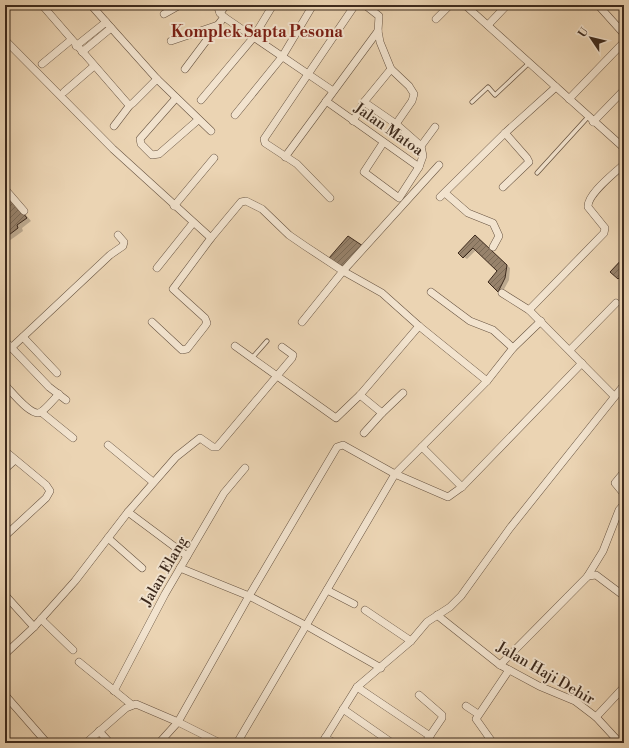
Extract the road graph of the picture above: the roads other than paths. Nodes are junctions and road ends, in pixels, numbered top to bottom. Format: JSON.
{"nodes":[{"id":1,"x":42,"y":5,"type":"edge"},
{"id":2,"x":91,"y":5,"type":"edge"},
{"id":3,"x":180,"y":5,"type":"edge"},
{"id":4,"x":217,"y":5,"type":"edge"},
{"id":5,"x":226,"y":5,"type":"edge"},
{"id":6,"x":273,"y":5,"type":"edge"},
{"id":7,"x":313,"y":5,"type":"edge"},
{"id":8,"x":355,"y":5,"type":"edge"},
{"id":9,"x":365,"y":5,"type":"edge"},
{"id":10,"x":450,"y":5,"type":"edge"},
{"id":11,"x":465,"y":5,"type":"edge"},
{"id":12,"x":507,"y":5,"type":"edge"},
{"id":13,"x":598,"y":5,"type":"edge"},
{"id":14,"x":164,"y":14,"type":"dead end"},
{"id":15,"x":222,"y":15,"type":"junction"},
{"id":16,"x":436,"y":19,"type":"dead end"},
{"id":17,"x":106,"y":22,"type":"junction"},
{"id":18,"x":218,"y":25,"type":"junction"},
{"id":19,"x":488,"y":25,"type":"junction"},
{"id":20,"x":111,"y":28,"type":"junction"},
{"id":21,"x":378,"y":31,"type":"junction"},
{"id":22,"x":624,"y":34,"type":"edge"},
{"id":23,"x":253,"y":38,"type":"junction"},
{"id":24,"x":5,"y":40,"type":"edge"},
{"id":25,"x":71,"y":40,"type":"junction"},
{"id":26,"x":171,"y":42,"type":"dead end"},
{"id":27,"x":624,"y":42,"type":"edge"},
{"id":28,"x":76,"y":46,"type":"junction"},
{"id":29,"x":82,"y":52,"type":"junction"},
{"id":30,"x":282,"y":57,"type":"junction"},
{"id":31,"x":529,"y":62,"type":"junction"},
{"id":32,"x":42,"y":64,"type":"dead end"},
{"id":33,"x":94,"y":66,"type":"junction"},
{"id":34,"x":185,"y":69,"type":"dead end"},
{"id":35,"x":391,"y":69,"type":"junction"},
{"id":36,"x":308,"y":73,"type":"junction"},
{"id":37,"x":157,"y":79,"type":"junction"},
{"id":38,"x":556,"y":87,"type":"junction"},
{"id":39,"x":624,"y":90,"type":"edge"},
{"id":40,"x":333,"y":91,"type":"junction"},
{"id":41,"x":64,"y":92,"type":"dead end"},
{"id":42,"x":176,"y":98,"type":"junction"},
{"id":43,"x":569,"y":99,"type":"junction"},
{"id":44,"x":201,"y":100,"type":"dead end"},
{"id":45,"x":326,"y":101,"type":"junction"},
{"id":46,"x":364,"y":102,"type":"junction"},
{"id":47,"x":472,"y":102,"type":"dead end"},
{"id":48,"x":130,"y":105,"type":"junction"},
{"id":49,"x":235,"y":115,"type":"dead end"},
{"id":50,"x":590,"y":119,"type":"junction"},
{"id":51,"x":198,"y":120,"type":"junction"},
{"id":52,"x":354,"y":121,"type":"junction"},
{"id":53,"x":396,"y":124,"type":"junction"},
{"id":54,"x":114,"y":126,"type":"dead end"},
{"id":55,"x":435,"y":127,"type":"dead end"},
{"id":56,"x":211,"y":131,"type":"dead end"},
{"id":57,"x":505,"y":133,"type":"junction"},
{"id":58,"x":624,"y":137,"type":"edge"},
{"id":59,"x":383,"y":142,"type":"junction"},
{"id":60,"x":421,"y":146,"type":"junction"},
{"id":61,"x":621,"y":146,"type":"edge"},
{"id":62,"x":285,"y":157,"type":"junction"},
{"id":63,"x":214,"y":158,"type":"dead end"},
{"id":64,"x":624,"y":164,"type":"edge"},
{"id":65,"x":439,"y":165,"type":"dead end"},
{"id":66,"x":418,"y":169,"type":"junction"},
{"id":67,"x":537,"y":173,"type":"dead end"},
{"id":68,"x":503,"y":187,"type":"dead end"},
{"id":69,"x":5,"y":189,"type":"edge"},
{"id":70,"x":330,"y":198,"type":"dead end"},
{"id":71,"x":174,"y":206,"type":"junction"},
{"id":72,"x":24,"y":211,"type":"dead end"},
{"id":73,"x":193,"y":223,"type":"junction"},
{"id":74,"x":118,"y":235,"type":"dead end"},
{"id":75,"x":211,"y":238,"type":"junction"},
{"id":76,"x":493,"y":247,"type":"dead end"},
{"id":77,"x":157,"y":268,"type":"dead end"},
{"id":78,"x":343,"y":271,"type":"junction"},
{"id":79,"x":431,"y":292,"type":"dead end"},
{"id":80,"x":502,"y":293,"type":"dead end"},
{"id":81,"x":616,"y":303,"type":"dead end"},
{"id":82,"x":529,"y":310,"type":"junction"},
{"id":83,"x":541,"y":321,"type":"junction"},
{"id":84,"x":152,"y":322,"type":"dead end"},
{"id":85,"x":302,"y":322,"type":"dead end"},
{"id":86,"x":419,"y":326,"type":"junction"},
{"id":87,"x":23,"y":337,"type":"junction"},
{"id":88,"x":5,"y":341,"type":"edge"},
{"id":89,"x":267,"y":341,"type":"dead end"},
{"id":90,"x":235,"y":346,"type":"dead end"},
{"id":91,"x":282,"y":347,"type":"dead end"},
{"id":92,"x":11,"y":348,"type":"junction"},
{"id":93,"x":513,"y":348,"type":"junction"},
{"id":94,"x":570,"y":350,"type":"junction"},
{"id":95,"x":252,"y":358,"type":"junction"},
{"id":96,"x":582,"y":363,"type":"junction"},
{"id":97,"x":57,"y":373,"type":"dead end"},
{"id":98,"x":277,"y":377,"type":"junction"},
{"id":99,"x":487,"y":381,"type":"junction"},
{"id":100,"x":5,"y":386,"type":"edge"},
{"id":101,"x":623,"y":387,"type":"edge"},
{"id":102,"x":403,"y":393,"type":"dead end"},
{"id":103,"x":59,"y":394,"type":"junction"},
{"id":104,"x":360,"y":395,"type":"junction"},
{"id":105,"x":614,"y":396,"type":"junction"},
{"id":106,"x":66,"y":400,"type":"dead end"},
{"id":107,"x":41,"y":412,"type":"junction"},
{"id":108,"x":382,"y":412,"type":"junction"},
{"id":109,"x":364,"y":433,"type":"dead end"},
{"id":110,"x":73,"y":438,"type":"dead end"},
{"id":111,"x":108,"y":445,"type":"dead end"},
{"id":112,"x":422,"y":447,"type":"junction"},
{"id":113,"x":5,"y":451,"type":"edge"},
{"id":114,"x":15,"y":460,"type":"junction"},
{"id":115,"x":245,"y":468,"type":"dead end"},
{"id":116,"x":5,"y":469,"type":"edge"},
{"id":117,"x":624,"y":472,"type":"edge"},
{"id":118,"x":395,"y":474,"type":"junction"},
{"id":119,"x":153,"y":482,"type":"junction"},
{"id":120,"x":462,"y":487,"type":"junction"},
{"id":121,"x":624,"y":494,"type":"edge"},
{"id":122,"x":624,"y":504,"type":"edge"},
{"id":123,"x":128,"y":512,"type":"junction"},
{"id":124,"x":5,"y":536,"type":"edge"},
{"id":125,"x":108,"y":538,"type":"junction"},
{"id":126,"x":187,"y":556,"type":"junction"},
{"id":127,"x":142,"y":568,"type":"dead end"},
{"id":128,"x":180,"y":568,"type":"junction"},
{"id":129,"x":587,"y":577,"type":"junction"},
{"id":130,"x":327,"y":590,"type":"junction"},
{"id":131,"x":5,"y":595,"type":"edge"},
{"id":132,"x":249,"y":596,"type":"junction"},
{"id":133,"x":624,"y":596,"type":"edge"},
{"id":134,"x":354,"y":604,"type":"dead end"},
{"id":135,"x":365,"y":610,"type":"dead end"},
{"id":136,"x":437,"y":615,"type":"junction"},
{"id":137,"x":41,"y":619,"type":"junction"},
{"id":138,"x":307,"y":626,"type":"junction"},
{"id":139,"x":34,"y":627,"type":"junction"},
{"id":140,"x":411,"y":641,"type":"junction"},
{"id":141,"x":73,"y":650,"type":"dead end"},
{"id":142,"x":5,"y":654,"type":"edge"},
{"id":143,"x":79,"y":662,"type":"dead end"},
{"id":144,"x":500,"y":665,"type":"junction"},
{"id":145,"x":381,"y":668,"type":"junction"},
{"id":146,"x":509,"y":670,"type":"junction"},
{"id":147,"x":357,"y":687,"type":"junction"},
{"id":148,"x":624,"y":687,"type":"edge"},
{"id":149,"x":114,"y":691,"type":"junction"},
{"id":150,"x":5,"y":695,"type":"edge"},
{"id":151,"x":419,"y":695,"type":"dead end"},
{"id":152,"x":132,"y":705,"type":"junction"},
{"id":153,"x":466,"y":706,"type":"dead end"},
{"id":154,"x":343,"y":709,"type":"junction"},
{"id":155,"x":478,"y":714,"type":"junction"},
{"id":156,"x":596,"y":717,"type":"junction"},
{"id":157,"x":178,"y":722,"type":"junction"},
{"id":158,"x":99,"y":732,"type":"junction"},
{"id":159,"x":430,"y":736,"type":"junction"},
{"id":160,"x":324,"y":740,"type":"edge"},
{"id":161,"x":47,"y":743,"type":"edge"},
{"id":162,"x":86,"y":743,"type":"edge"},
{"id":163,"x":110,"y":743,"type":"edge"},
{"id":164,"x":159,"y":743,"type":"edge"},
{"id":165,"x":220,"y":743,"type":"edge"},
{"id":166,"x":237,"y":743,"type":"edge"},
{"id":167,"x":335,"y":743,"type":"edge"},
{"id":168,"x":392,"y":743,"type":"edge"},
{"id":169,"x":425,"y":743,"type":"edge"},
{"id":170,"x":493,"y":743,"type":"edge"},
{"id":171,"x":620,"y":743,"type":"edge"}],
"edges":[{"from":1,"to":25,"type":"street"},
{"from":2,"to":17,"type":"street"},
{"from":3,"to":14,"type":"street"},
{"from":4,"to":15,"type":"street"},
{"from":5,"to":15,"type":"street"},
{"from":6,"to":23,"type":"street"},
{"from":7,"to":30,"type":"street"},
{"from":8,"to":36,"type":"street"},
{"from":9,"to":21,"type":"street"},
{"from":10,"to":16,"type":"street"},
{"from":11,"to":19,"type":"street"},
{"from":12,"to":19,"type":"street"},
{"from":13,"to":22,"type":"street"},
{"from":15,"to":18,"type":"street"},
{"from":15,"to":23,"type":"street"},
{"from":17,"to":20,"type":"street"},
{"from":17,"to":28,"type":"street"},
{"from":18,"to":26,"type":"street"},
{"from":18,"to":34,"type":"street"},
{"from":19,"to":31,"type":"street"},
{"from":20,"to":29,"type":"street"},
{"from":20,"to":37,"type":"street"},
{"from":21,"to":35,"type":"street"},
{"from":21,"to":40,"type":"street"},
{"from":23,"to":30,"type":"street"},
{"from":23,"to":44,"type":"street"},
{"from":24,"to":71,"type":"street"},
{"from":25,"to":28,"type":"street"},
{"from":25,"to":32,"type":"street"},
{"from":27,"to":43,"type":"street"},
{"from":28,"to":29,"type":"street"},
{"from":29,"to":33,"type":"street"},
{"from":30,"to":36,"type":"street"},
{"from":30,"to":49,"type":"street"},
{"from":31,"to":38,"type":"street"},
{"from":31,"to":47,"type":"lane"},
{"from":33,"to":41,"type":"street"},
{"from":33,"to":48,"type":"street"},
{"from":35,"to":46,"type":"street"},
{"from":35,"to":53,"type":"street"},
{"from":36,"to":40,"type":"street"},
{"from":36,"to":62,"type":"street"},
{"from":37,"to":42,"type":"street"},
{"from":37,"to":48,"type":"street"},
{"from":38,"to":43,"type":"street"},
{"from":38,"to":57,"type":"street"},
{"from":39,"to":50,"type":"street"},
{"from":40,"to":45,"type":"street"},
{"from":42,"to":51,"type":"street"},
{"from":42,"to":51,"type":"street"},
{"from":43,"to":50,"type":"street"},
{"from":45,"to":52,"type":"street","name":"Jalan Matoa"},
{"from":45,"to":62,"type":"street"},
{"from":46,"to":52,"type":"street"},
{"from":46,"to":53,"type":"street","name":"Jalan Matoa"},
{"from":48,"to":54,"type":"street"},
{"from":50,"to":61,"type":"street"},
{"from":50,"to":67,"type":"lane"},
{"from":51,"to":56,"type":"street"},
{"from":52,"to":59,"type":"street","name":"Jalan Matoa"},
{"from":53,"to":60,"type":"street","name":"Jalan Matoa"},
{"from":55,"to":60,"type":"street"},
{"from":57,"to":68,"type":"street"},
{"from":57,"to":76,"type":"street"},
{"from":58,"to":61,"type":"street"},
{"from":59,"to":66,"type":"street","name":"Jalan Matoa"},
{"from":59,"to":66,"type":"street"},
{"from":60,"to":66,"type":"street","name":"Jalan Matoa"},
{"from":62,"to":70,"type":"street"},
{"from":63,"to":71,"type":"street"},
{"from":64,"to":82,"type":"street"},
{"from":65,"to":78,"type":"street"},
{"from":69,"to":72,"type":"street"},
{"from":71,"to":73,"type":"street"},
{"from":73,"to":75,"type":"street"},
{"from":73,"to":77,"type":"street"},
{"from":74,"to":87,"type":"street"},
{"from":75,"to":78,"type":"street"},
{"from":75,"to":84,"type":"street"},
{"from":78,"to":85,"type":"street"},
{"from":78,"to":86,"type":"street"},
{"from":79,"to":93,"type":"street"},
{"from":80,"to":82,"type":"street"},
{"from":81,"to":94,"type":"street"},
{"from":82,"to":83,"type":"street"},
{"from":83,"to":93,"type":"street"},
{"from":83,"to":94,"type":"street"},
{"from":86,"to":99,"type":"street"},
{"from":86,"to":104,"type":"street"},
{"from":87,"to":92,"type":"street"},
{"from":87,"to":97,"type":"street"},
{"from":88,"to":92,"type":"street"},
{"from":89,"to":95,"type":"lane"},
{"from":90,"to":95,"type":"street"},
{"from":91,"to":98,"type":"street"},
{"from":92,"to":103,"type":"street"},
{"from":93,"to":99,"type":"street"},
{"from":94,"to":96,"type":"street"},
{"from":95,"to":98,"type":"street"},
{"from":96,"to":105,"type":"street"},
{"from":96,"to":120,"type":"street"},
{"from":98,"to":104,"type":"street"},
{"from":98,"to":119,"type":"street"},
{"from":99,"to":112,"type":"street"},
{"from":100,"to":107,"type":"street"},
{"from":101,"to":105,"type":"street"},
{"from":102,"to":108,"type":"street"},
{"from":103,"to":106,"type":"street"},
{"from":103,"to":107,"type":"street"},
{"from":104,"to":108,"type":"street"},
{"from":105,"to":136,"type":"street"},
{"from":107,"to":110,"type":"street"},
{"from":108,"to":109,"type":"street"},
{"from":111,"to":119,"type":"street"},
{"from":112,"to":118,"type":"street"},
{"from":112,"to":120,"type":"street"},
{"from":113,"to":114,"type":"street"},
{"from":114,"to":116,"type":"street"},
{"from":114,"to":124,"type":"street"},
{"from":115,"to":126,"type":"street","name":"Jalan Elang"},
{"from":117,"to":121,"type":"street"},
{"from":118,"to":120,"type":"street"},
{"from":118,"to":130,"type":"street"},
{"from":118,"to":132,"type":"street"},
{"from":119,"to":123,"type":"street"},
{"from":122,"to":129,"type":"street"},
{"from":123,"to":125,"type":"street"},
{"from":123,"to":126,"type":"street"},
{"from":125,"to":127,"type":"street"},
{"from":125,"to":137,"type":"street"},
{"from":126,"to":128,"type":"street","name":"Jalan Elang"},
{"from":128,"to":132,"type":"street"},
{"from":128,"to":149,"type":"street","name":"Jalan Elang"},
{"from":129,"to":133,"type":"street"},
{"from":129,"to":144,"type":"street"},
{"from":130,"to":134,"type":"street"},
{"from":130,"to":138,"type":"street"},
{"from":131,"to":139,"type":"street"},
{"from":132,"to":138,"type":"street"},
{"from":132,"to":157,"type":"street"},
{"from":135,"to":140,"type":"street"},
{"from":136,"to":140,"type":"street"},
{"from":136,"to":144,"type":"street","name":"Jalan Haji Dehir"},
{"from":137,"to":139,"type":"street"},
{"from":137,"to":141,"type":"street"},
{"from":138,"to":145,"type":"street"},
{"from":138,"to":166,"type":"street"},
{"from":139,"to":142,"type":"street"},
{"from":140,"to":145,"type":"street"},
{"from":143,"to":149,"type":"street"},
{"from":144,"to":146,"type":"street","name":"Jalan Haji Dehir"},
{"from":145,"to":147,"type":"street"},
{"from":146,"to":155,"type":"street"},
{"from":146,"to":156,"type":"street","name":"Jalan Haji Dehir"},
{"from":147,"to":154,"type":"street"},
{"from":147,"to":159,"type":"street"},
{"from":148,"to":156,"type":"street"},
{"from":149,"to":152,"type":"street"},
{"from":150,"to":161,"type":"street"},
{"from":151,"to":159,"type":"street"},
{"from":152,"to":157,"type":"street"},
{"from":152,"to":158,"type":"street"},
{"from":153,"to":155,"type":"street"},
{"from":154,"to":160,"type":"street"},
{"from":154,"to":168,"type":"street"},
{"from":155,"to":170,"type":"street"},
{"from":156,"to":171,"type":"street","name":"Jalan Haji Dehir"},
{"from":157,"to":164,"type":"street"},
{"from":157,"to":165,"type":"street"},
{"from":158,"to":162,"type":"street"},
{"from":158,"to":163,"type":"street"},
{"from":159,"to":169,"type":"street"},
{"from":160,"to":167,"type":"street"}]}
